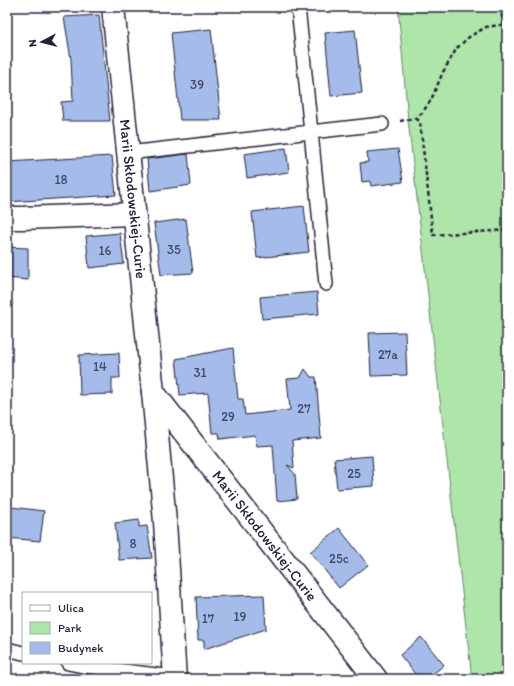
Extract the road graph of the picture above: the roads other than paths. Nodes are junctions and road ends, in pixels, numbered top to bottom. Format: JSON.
{"nodes":[{"id":1,"x":113,"y":7,"type":"edge"},
{"id":2,"x":298,"y":7,"type":"edge"},
{"id":3,"x":382,"y":124,"type":"road end"},
{"id":4,"x":311,"y":132,"type":"junction"},
{"id":5,"x":128,"y":153,"type":"junction"},
{"id":6,"x":134,"y":214,"type":"junction"},
{"id":7,"x":7,"y":218,"type":"edge"},
{"id":8,"x":326,"y":284,"type":"dead end"},
{"id":9,"x":153,"y":392,"type":"junction"},
{"id":10,"x":7,"y":649,"type":"edge"},
{"id":11,"x":22,"y":653,"type":"edge"},
{"id":12,"x":73,"y":664,"type":"edge"},
{"id":13,"x":175,"y":677,"type":"edge"},
{"id":14,"x":376,"y":679,"type":"edge"}],
"edges":[{"from":1,"to":5,"type":"street","name":"Marii Skłodowskiej-Curie"},
{"from":2,"to":4,"type":"lane"},
{"from":3,"to":4,"type":"lane"},
{"from":4,"to":5,"type":"lane"},
{"from":4,"to":8,"type":"lane"},
{"from":5,"to":6,"type":"street","name":"Marii Skłodowskiej-Curie"},
{"from":6,"to":7,"type":"street"},
{"from":6,"to":9,"type":"street","name":"Marii Skłodowskiej-Curie"},
{"from":9,"to":13,"type":"street","name":"Marii Skłodowskiej-Curie"},
{"from":9,"to":14,"type":"street","name":"Marii Skłodowskiej-Curie"},
{"from":10,"to":11,"type":"lane"},
{"from":12,"to":13,"type":"lane"}]}
